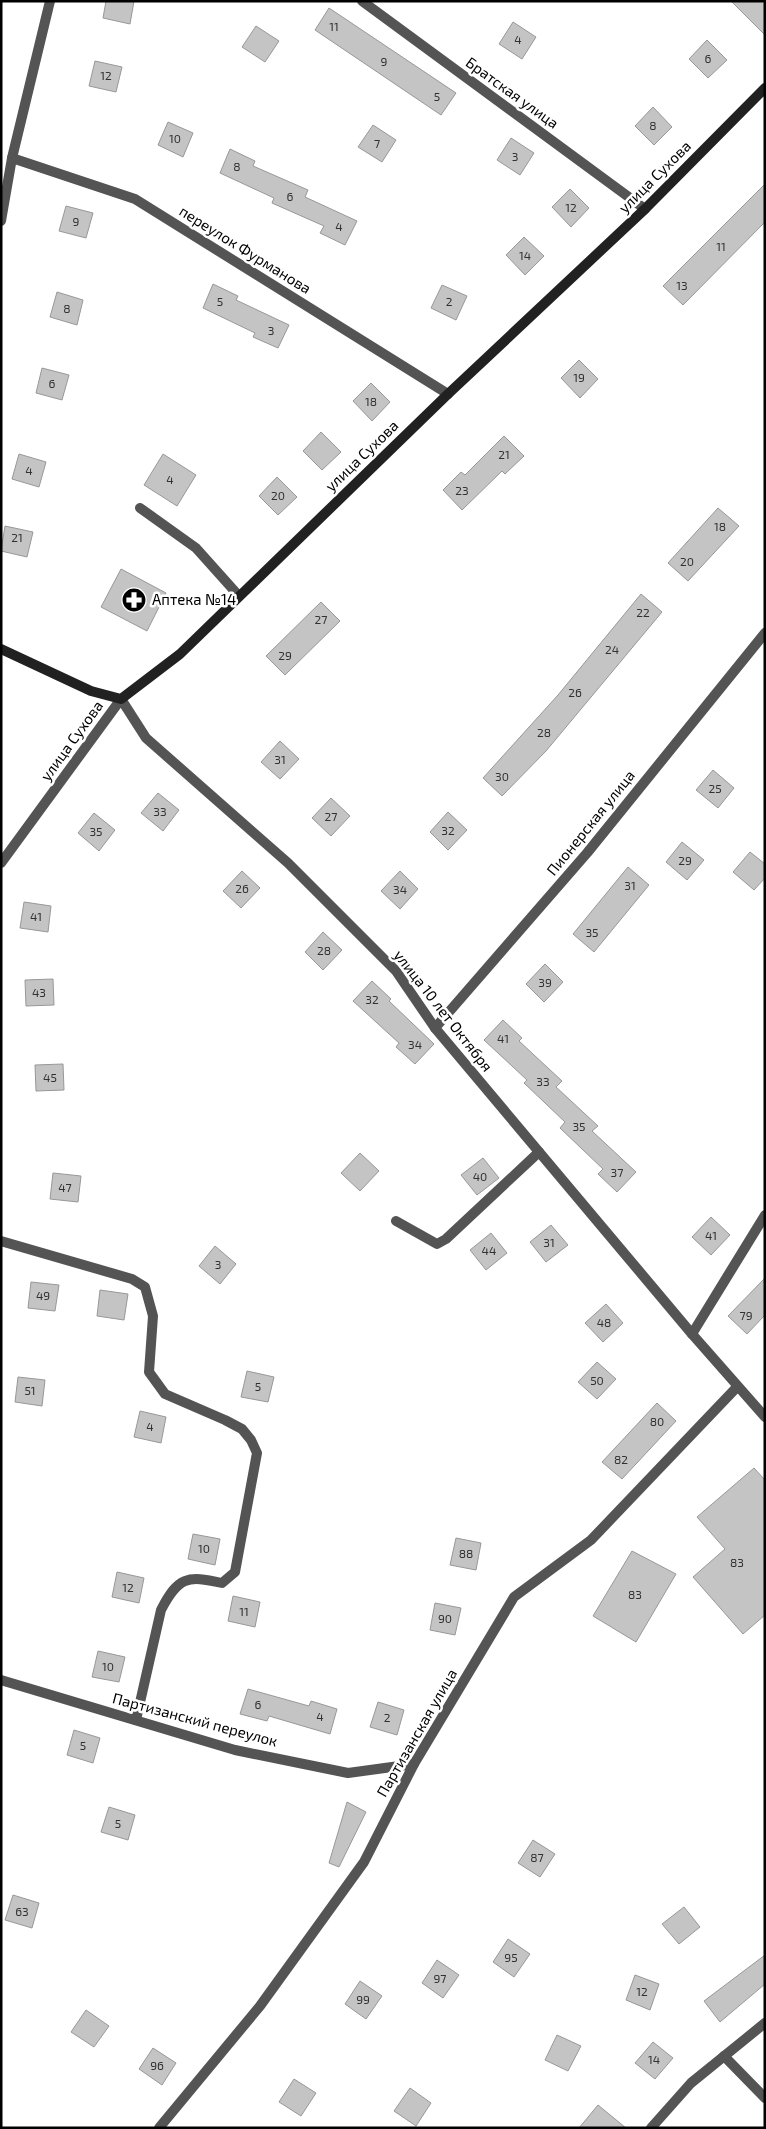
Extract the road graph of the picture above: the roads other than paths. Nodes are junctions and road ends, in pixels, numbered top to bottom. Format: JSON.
{"nodes":[{"id":1,"x":50,"y":1,"type":"edge"},
{"id":2,"x":362,"y":1,"type":"edge"},
{"id":3,"x":765,"y":88,"type":"edge"},
{"id":4,"x":12,"y":158,"type":"junction"},
{"id":5,"x":645,"y":209,"type":"junction"},
{"id":6,"x":1,"y":222,"type":"edge"},
{"id":7,"x":448,"y":394,"type":"junction"},
{"id":8,"x":140,"y":508,"type":"dead end"},
{"id":9,"x":239,"y":596,"type":"junction"},
{"id":10,"x":765,"y":633,"type":"edge"},
{"id":11,"x":1,"y":649,"type":"edge"},
{"id":12,"x":121,"y":699,"type":"junction"},
{"id":13,"x":1,"y":863,"type":"edge"},
{"id":14,"x":435,"y":1028,"type":"junction"},
{"id":15,"x":539,"y":1152,"type":"junction"},
{"id":16,"x":765,"y":1215,"type":"edge"},
{"id":17,"x":396,"y":1221,"type":"dead end"},
{"id":18,"x":1,"y":1241,"type":"edge"},
{"id":19,"x":692,"y":1334,"type":"junction"},
{"id":20,"x":737,"y":1387,"type":"junction"},
{"id":21,"x":765,"y":1418,"type":"edge"},
{"id":22,"x":1,"y":1680,"type":"edge"},
{"id":23,"x":136,"y":1720,"type":"junction"},
{"id":24,"x":414,"y":1764,"type":"junction"},
{"id":25,"x":765,"y":2023,"type":"edge"},
{"id":26,"x":724,"y":2056,"type":"junction"},
{"id":27,"x":765,"y":2098,"type":"edge"},
{"id":28,"x":159,"y":2128,"type":"edge"},
{"id":29,"x":651,"y":2128,"type":"edge"}],
"edges":[{"from":1,"to":4,"type":"street"},
{"from":2,"to":5,"type":"street","name":"Братская улица"},
{"from":3,"to":5,"type":"street","name":"улица Сухова"},
{"from":4,"to":6,"type":"street"},
{"from":4,"to":7,"type":"street","name":"переулок Фурманова"},
{"from":5,"to":7,"type":"street","name":"улица Сухова"},
{"from":7,"to":9,"type":"street","name":"улица Сухова"},
{"from":8,"to":9,"type":"street"},
{"from":9,"to":12,"type":"street","name":"улица Сухова"},
{"from":10,"to":14,"type":"street","name":"Пионерская улица"},
{"from":11,"to":12,"type":"street"},
{"from":12,"to":13,"type":"street","name":"улица Сухова"},
{"from":12,"to":14,"type":"street","name":"улица 10 лет Октября"},
{"from":14,"to":15,"type":"street","name":"улица 10 лет Октября"},
{"from":15,"to":17,"type":"street"},
{"from":15,"to":19,"type":"street","name":"улица 10 лет Октября"},
{"from":16,"to":19,"type":"street"},
{"from":18,"to":23,"type":"street"},
{"from":19,"to":20,"type":"street","name":"улица 10 лет Октября"},
{"from":20,"to":21,"type":"street","name":"улица 10 лет Октября"},
{"from":20,"to":24,"type":"street","name":"Партизанская улица"},
{"from":22,"to":23,"type":"street","name":"Партизанский переулок"},
{"from":23,"to":24,"type":"street","name":"Партизанский переулок"},
{"from":24,"to":28,"type":"street","name":"Партизанская улица"},
{"from":25,"to":26,"type":"street"},
{"from":26,"to":27,"type":"street"},
{"from":26,"to":29,"type":"street"}]}
